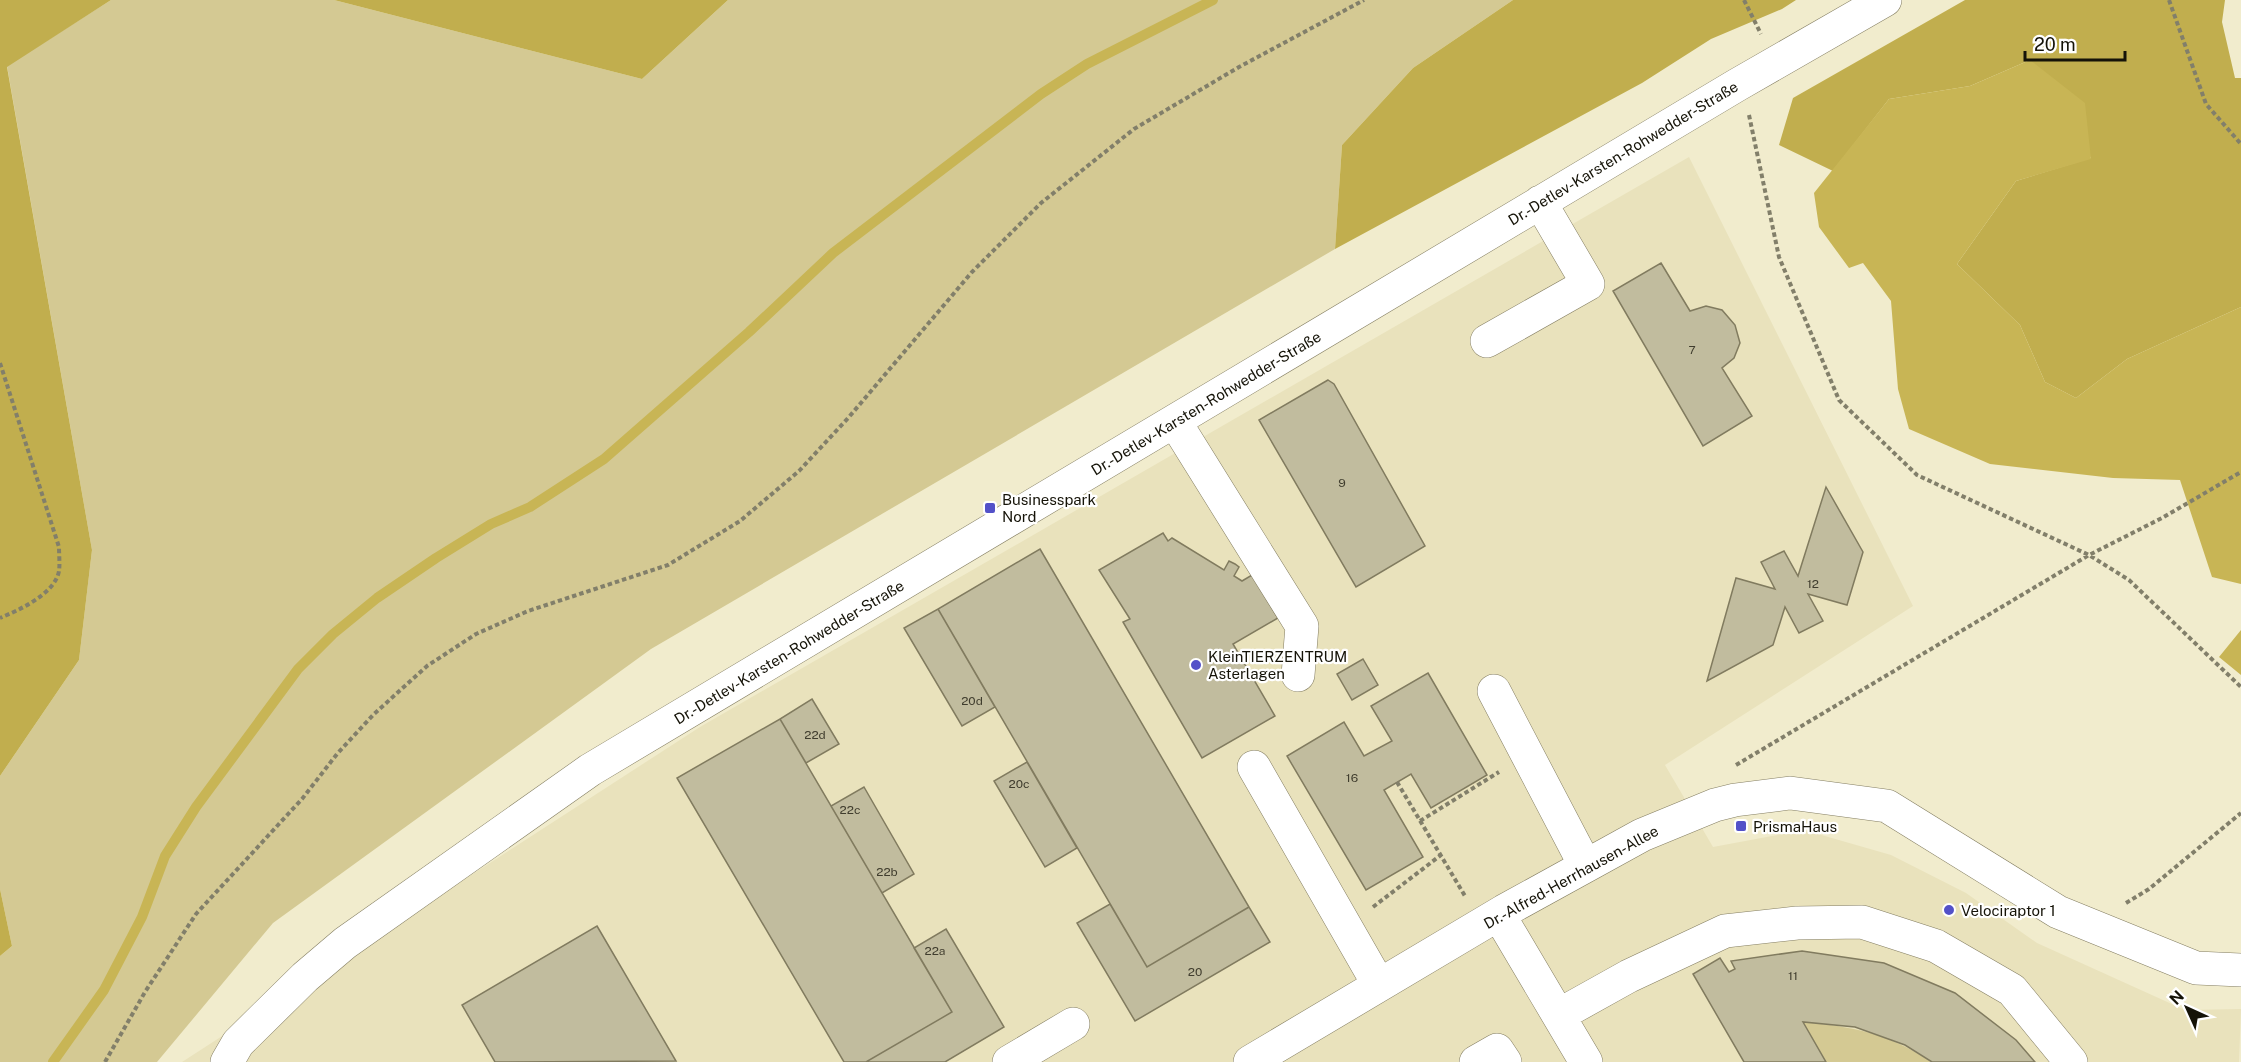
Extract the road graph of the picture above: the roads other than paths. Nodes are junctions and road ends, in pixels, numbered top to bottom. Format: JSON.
{"nodes":[{"id":1,"x":1885,"y":0,"type":"edge"},
{"id":2,"x":1540,"y":202,"type":"junction"},
{"id":3,"x":1487,"y":341,"type":"dead end"},
{"id":4,"x":1175,"y":422,"type":"junction"},
{"id":5,"x":1298,"y":675,"type":"dead end"},
{"id":6,"x":1494,"y":691,"type":"dead end"},
{"id":7,"x":1254,"y":767,"type":"dead end"},
{"id":8,"x":1585,"y":866,"type":"junction"},
{"id":9,"x":1491,"y":920,"type":"junction"},
{"id":10,"x":2241,"y":970,"type":"edge"},
{"id":11,"x":1379,"y":986,"type":"junction"},
{"id":12,"x":1559,"y":1015,"type":"junction"},
{"id":13,"x":1073,"y":1024,"type":"dead end"},
{"id":14,"x":227,"y":1062,"type":"edge"},
{"id":15,"x":1009,"y":1062,"type":"edge"},
{"id":16,"x":1250,"y":1062,"type":"edge"},
{"id":17,"x":1476,"y":1062,"type":"edge"},
{"id":18,"x":1505,"y":1062,"type":"edge"},
{"id":19,"x":1586,"y":1062,"type":"edge"},
{"id":20,"x":2071,"y":1062,"type":"edge"}],
"edges":[{"from":1,"to":2,"type":"street","name":"Dr.-Detlev-Karsten-Rohwedder-Straße"},
{"from":2,"to":3,"type":"street"},
{"from":2,"to":4,"type":"street","name":"Dr.-Detlev-Karsten-Rohwedder-Straße"},
{"from":4,"to":5,"type":"street"},
{"from":4,"to":14,"type":"street","name":"Dr.-Detlev-Karsten-Rohwedder-Straße"},
{"from":6,"to":8,"type":"street"},
{"from":7,"to":11,"type":"street"},
{"from":8,"to":9,"type":"street","name":"Dr.-Alfred-Herrhausen-Allee"},
{"from":8,"to":10,"type":"street","name":"Dr.-Alfred-Herrhausen-Allee"},
{"from":9,"to":11,"type":"street","name":"Dr.-Alfred-Herrhausen-Allee"},
{"from":9,"to":12,"type":"street"},
{"from":11,"to":16,"type":"street","name":"Dr.-Alfred-Herrhausen-Allee"},
{"from":12,"to":19,"type":"street"},
{"from":12,"to":20,"type":"street"},
{"from":13,"to":15,"type":"street"},
{"from":17,"to":18,"type":"street"}]}
